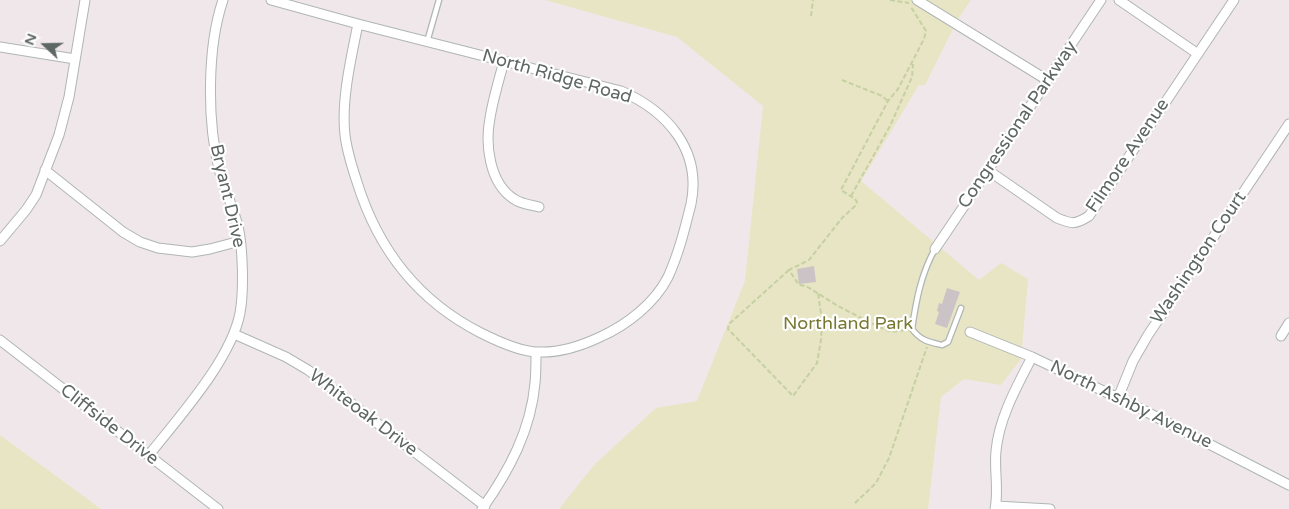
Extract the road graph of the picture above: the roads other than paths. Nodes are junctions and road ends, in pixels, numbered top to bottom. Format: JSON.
{"nodes":[{"id":1,"x":85,"y":0,"type":"edge"},
{"id":2,"x":223,"y":0,"type":"edge"},
{"id":3,"x":270,"y":0,"type":"edge"},
{"id":4,"x":439,"y":0,"type":"edge"},
{"id":5,"x":917,"y":0,"type":"edge"},
{"id":6,"x":1101,"y":0,"type":"edge"},
{"id":7,"x":1119,"y":0,"type":"edge"},
{"id":8,"x":1234,"y":0,"type":"edge"},
{"id":9,"x":358,"y":24,"type":"junction"},
{"id":10,"x":428,"y":42,"type":"junction"},
{"id":11,"x":0,"y":47,"type":"edge"},
{"id":12,"x":1198,"y":54,"type":"junction"},
{"id":13,"x":75,"y":59,"type":"junction"},
{"id":14,"x":504,"y":61,"type":"junction"},
{"id":15,"x":1047,"y":80,"type":"junction"},
{"id":16,"x":1289,"y":124,"type":"edge"},
{"id":17,"x":46,"y":170,"type":"junction"},
{"id":18,"x":989,"y":171,"type":"junction"},
{"id":19,"x":539,"y":207,"type":"dead end"},
{"id":20,"x":0,"y":241,"type":"edge"},
{"id":21,"x":240,"y":241,"type":"junction"},
{"id":22,"x":935,"y":249,"type":"joint"},
{"id":23,"x":961,"y":308,"type":"dead end"},
{"id":24,"x":1289,"y":323,"type":"edge"},
{"id":25,"x":970,"y":332,"type":"dead end"},
{"id":26,"x":234,"y":334,"type":"junction"},
{"id":27,"x":1280,"y":336,"type":"dead end"},
{"id":28,"x":0,"y":340,"type":"edge"},
{"id":29,"x":536,"y":352,"type":"junction"},
{"id":30,"x":1032,"y":357,"type":"junction"},
{"id":31,"x":1118,"y":398,"type":"junction"},
{"id":32,"x":149,"y":456,"type":"junction"},
{"id":33,"x":1289,"y":485,"type":"edge"},
{"id":34,"x":996,"y":507,"type":"edge"},
{"id":35,"x":483,"y":508,"type":"edge"},
{"id":36,"x":218,"y":509,"type":"edge"},
{"id":37,"x":1050,"y":509,"type":"edge"}],
"edges":[{"from":1,"to":13,"type":"street"},
{"from":2,"to":21,"type":"street","name":"Bryant Drive"},
{"from":3,"to":9,"type":"street","name":"North Ridge Road"},
{"from":4,"to":10,"type":"lane"},
{"from":5,"to":15,"type":"street"},
{"from":6,"to":15,"type":"street","name":"Congressional Parkway"},
{"from":7,"to":12,"type":"street"},
{"from":8,"to":12,"type":"street","name":"Filmore Avenue"},
{"from":9,"to":10,"type":"street","name":"North Ridge Road"},
{"from":9,"to":29,"type":"street","name":"North Ridge Road"},
{"from":10,"to":14,"type":"street","name":"North Ridge Road"},
{"from":11,"to":13,"type":"street"},
{"from":12,"to":18,"type":"street","name":"Filmore Avenue"},
{"from":13,"to":17,"type":"street"},
{"from":14,"to":19,"type":"street"},
{"from":14,"to":29,"type":"street","name":"North Ridge Road"},
{"from":15,"to":18,"type":"street","name":"Congressional Parkway"},
{"from":16,"to":31,"type":"street","name":"Washington Court"},
{"from":17,"to":20,"type":"street"},
{"from":17,"to":21,"type":"street"},
{"from":18,"to":22,"type":"street","name":"Congressional Parkway"},
{"from":21,"to":26,"type":"street","name":"Bryant Drive"},
{"from":22,"to":23,"type":"lane"},
{"from":24,"to":27,"type":"street"},
{"from":25,"to":30,"type":"street","name":"North Ashby Avenue"},
{"from":26,"to":32,"type":"street","name":"Bryant Drive"},
{"from":26,"to":35,"type":"street","name":"Whiteoak Drive"},
{"from":28,"to":32,"type":"street","name":"Cliffside Drive"},
{"from":29,"to":35,"type":"street"},
{"from":30,"to":31,"type":"street","name":"North Ashby Avenue"},
{"from":30,"to":34,"type":"street"},
{"from":31,"to":33,"type":"street","name":"North Ashby Avenue"},
{"from":32,"to":36,"type":"street","name":"Cliffside Drive"},
{"from":34,"to":37,"type":"street"}]}
